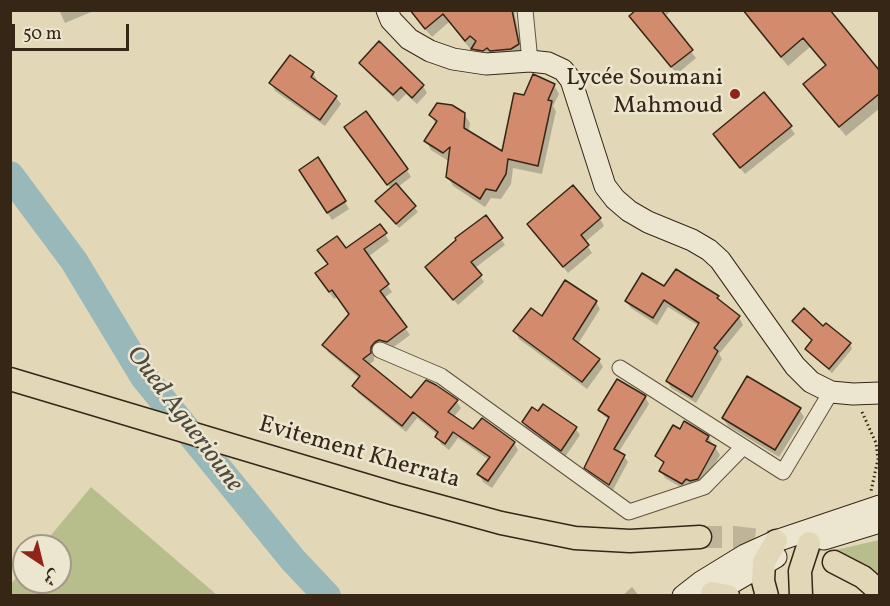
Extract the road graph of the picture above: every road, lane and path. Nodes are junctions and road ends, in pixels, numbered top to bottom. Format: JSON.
{"nodes":[{"id":1,"x":387,"y":10,"type":"edge"},
{"id":2,"x":525,"y":10,"type":"edge"},
{"id":3,"x":531,"y":61,"type":"junction"},
{"id":4,"x":380,"y":350,"type":"dead end"},
{"id":5,"x":620,"y":368,"type":"dead end"},
{"id":6,"x":10,"y":379,"type":"edge"},
{"id":7,"x":831,"y":392,"type":"junction"},
{"id":8,"x":879,"y":393,"type":"edge"},
{"id":9,"x":853,"y":394,"type":"junction"},
{"id":10,"x":744,"y":447,"type":"junction"},
{"id":11,"x":874,"y":513,"type":"edge"},
{"id":12,"x":700,"y":537,"type":"tunnel mouth"},
{"id":13,"x":776,"y":541,"type":"junction"},
{"id":14,"x":808,"y":543,"type":"junction"},
{"id":15,"x":764,"y":562,"type":"junction"},
{"id":16,"x":834,"y":562,"type":"tunnel mouth"},
{"id":17,"x":879,"y":592,"type":"edge"},
{"id":18,"x":716,"y":595,"type":"edge"},
{"id":19,"x":683,"y":596,"type":"edge"},
{"id":20,"x":767,"y":596,"type":"edge"},
{"id":21,"x":801,"y":596,"type":"edge"}],
"edges":[{"from":1,"to":3,"type":"main road"},
{"from":2,"to":3,"type":"street"},
{"from":3,"to":7,"type":"main road"},
{"from":4,"to":10,"type":"street"},
{"from":5,"to":10,"type":"street"},
{"from":6,"to":12,"type":"main road","name":"Evitement Kherrata"},
{"from":7,"to":9,"type":"main road"},
{"from":7,"to":10,"type":"street"},
{"from":8,"to":9,"type":"main road"},
{"from":9,"to":11,"type":"path"},
{"from":11,"to":13,"type":"main road"},
{"from":11,"to":14,"type":"main road"},
{"from":13,"to":15,"type":"main road"},
{"from":13,"to":19,"type":"main road"},
{"from":14,"to":15,"type":"main road"},
{"from":14,"to":21,"type":"main road"},
{"from":15,"to":18,"type":"main road"},
{"from":15,"to":20,"type":"main road"},
{"from":16,"to":17,"type":"main road"}]}
